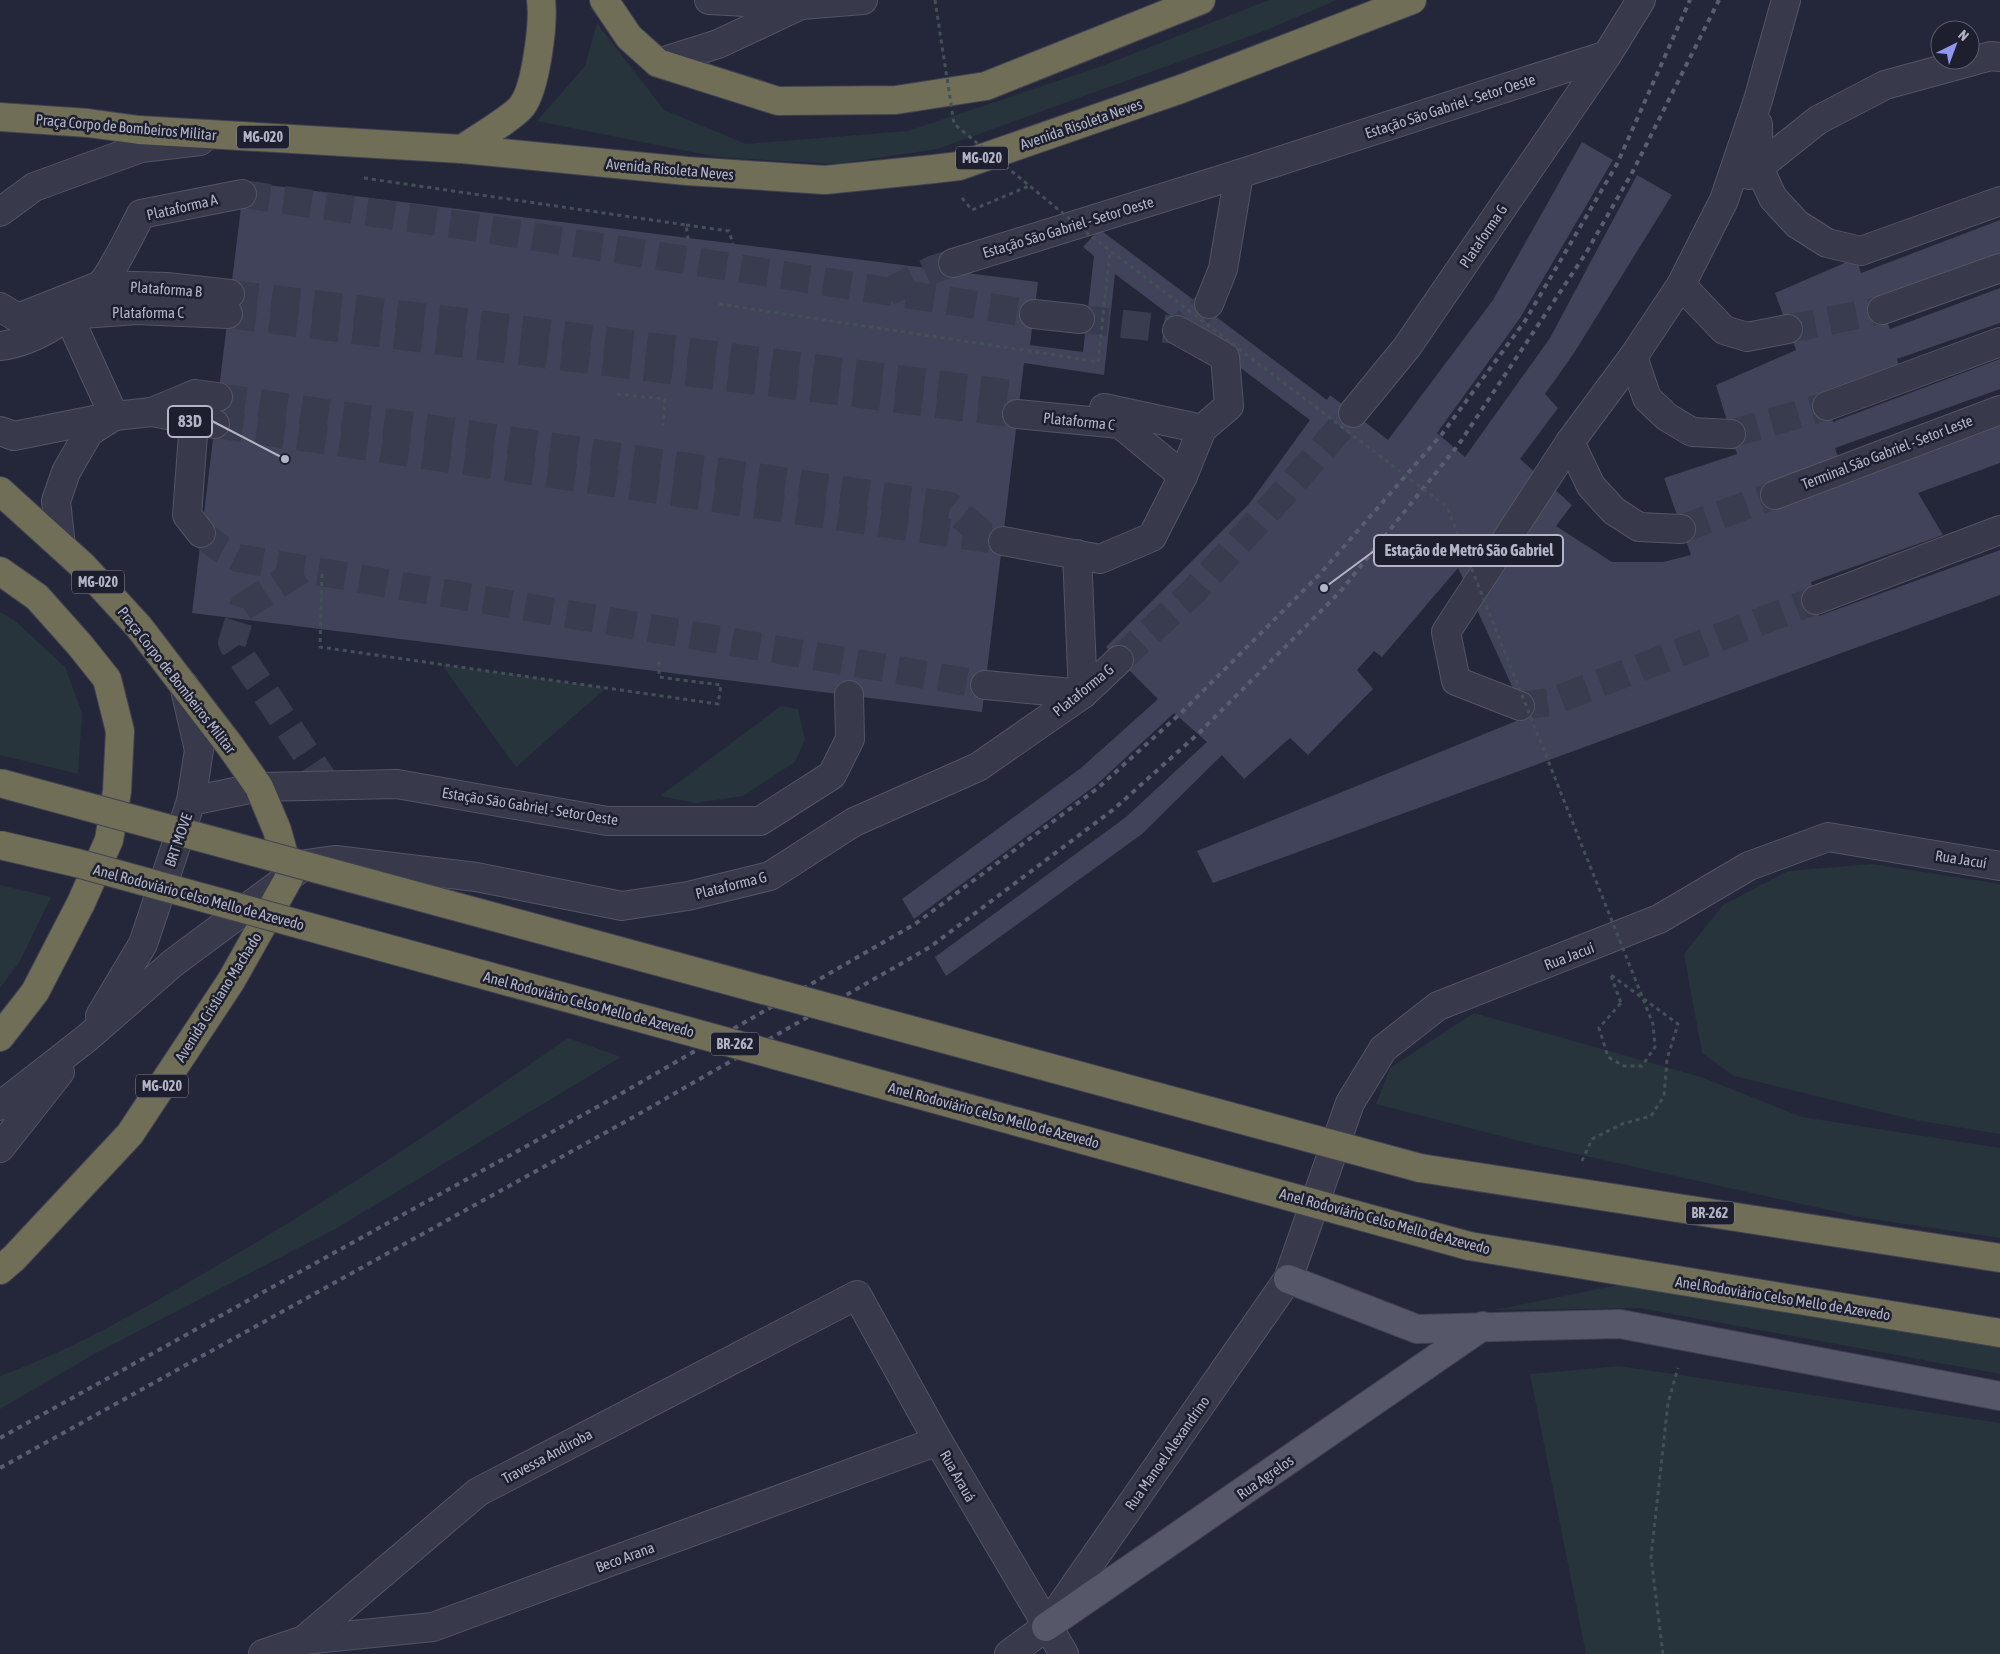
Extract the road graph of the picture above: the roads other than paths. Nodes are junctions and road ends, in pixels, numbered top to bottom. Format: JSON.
{"nodes":[{"id":1,"x":541,"y":0,"type":"edge"},
{"id":2,"x":604,"y":0,"type":"edge"},
{"id":3,"x":709,"y":0,"type":"edge"},
{"id":4,"x":863,"y":0,"type":"edge"},
{"id":5,"x":1201,"y":0,"type":"edge"},
{"id":6,"x":1412,"y":0,"type":"edge"},
{"id":7,"x":1786,"y":0,"type":"edge"},
{"id":8,"x":1639,"y":4,"type":"edge"},
{"id":9,"x":801,"y":5,"type":"junction"},
{"id":10,"x":1607,"y":55,"type":"junction"},
{"id":11,"x":2000,"y":57,"type":"edge"},
{"id":12,"x":658,"y":63,"type":"junction"},
{"id":13,"x":1758,"y":100,"type":"junction"},
{"id":14,"x":0,"y":117,"type":"edge"},
{"id":15,"x":241,"y":136,"type":"junction"},
{"id":16,"x":462,"y":149,"type":"junction"},
{"id":17,"x":527,"y":156,"type":"joint"},
{"id":18,"x":1758,"y":166,"type":"junction"},
{"id":19,"x":1239,"y":174,"type":"junction"},
{"id":20,"x":242,"y":194,"type":"tunnel mouth"},
{"id":21,"x":1724,"y":200,"type":"junction"},
{"id":22,"x":2000,"y":201,"type":"edge"},
{"id":23,"x":0,"y":212,"type":"edge"},
{"id":24,"x":953,"y":263,"type":"tunnel mouth"},
{"id":25,"x":2000,"y":268,"type":"edge"},
{"id":26,"x":101,"y":284,"type":"junction"},
{"id":27,"x":1680,"y":285,"type":"junction"},
{"id":28,"x":229,"y":304,"type":"joint"},
{"id":29,"x":1209,"y":304,"type":"tunnel mouth"},
{"id":30,"x":0,"y":308,"type":"edge"},
{"id":31,"x":1882,"y":310,"type":"tunnel mouth"},
{"id":32,"x":1034,"y":314,"type":"tunnel mouth"},
{"id":33,"x":68,"y":315,"type":"junction"},
{"id":34,"x":1080,"y":319,"type":"tunnel mouth"},
{"id":35,"x":1177,"y":330,"type":"dead end"},
{"id":36,"x":1788,"y":330,"type":"tunnel mouth"},
{"id":37,"x":2000,"y":342,"type":"edge"},
{"id":38,"x":0,"y":346,"type":"edge"},
{"id":39,"x":1633,"y":357,"type":"junction"},
{"id":40,"x":218,"y":397,"type":"tunnel mouth"},
{"id":41,"x":1828,"y":406,"type":"tunnel mouth"},
{"id":42,"x":2000,"y":410,"type":"edge"},
{"id":43,"x":152,"y":412,"type":"junction"},
{"id":44,"x":1353,"y":413,"type":"tunnel mouth"},
{"id":45,"x":114,"y":416,"type":"junction"},
{"id":46,"x":1202,"y":429,"type":"junction"},
{"id":47,"x":0,"y":431,"type":"edge"},
{"id":48,"x":1731,"y":434,"type":"tunnel mouth"},
{"id":49,"x":1570,"y":442,"type":"junction"},
{"id":50,"x":1183,"y":476,"type":"junction"},
{"id":51,"x":0,"y":491,"type":"edge"},
{"id":52,"x":1775,"y":495,"type":"tunnel mouth"},
{"id":53,"x":1681,"y":529,"type":"tunnel mouth"},
{"id":54,"x":2000,"y":530,"type":"edge"},
{"id":55,"x":201,"y":532,"type":"tunnel mouth"},
{"id":56,"x":1003,"y":541,"type":"tunnel mouth"},
{"id":57,"x":61,"y":546,"type":"junction"},
{"id":58,"x":1077,"y":554,"type":"junction"},
{"id":59,"x":0,"y":572,"type":"edge"},
{"id":60,"x":1816,"y":600,"type":"tunnel mouth"},
{"id":61,"x":1119,"y":660,"type":"tunnel mouth"},
{"id":62,"x":184,"y":685,"type":"junction"},
{"id":63,"x":985,"y":685,"type":"tunnel mouth"},
{"id":64,"x":1083,"y":694,"type":"junction"},
{"id":65,"x":849,"y":695,"type":"dead end"},
{"id":66,"x":1520,"y":706,"type":"tunnel mouth"},
{"id":67,"x":0,"y":783,"type":"edge"},
{"id":68,"x":259,"y":787,"type":"junction"},
{"id":69,"x":191,"y":801,"type":"junction"},
{"id":70,"x":0,"y":846,"type":"edge"},
{"id":71,"x":2000,"y":866,"type":"edge"},
{"id":72,"x":290,"y":876,"type":"junction"},
{"id":73,"x":0,"y":1037,"type":"edge"},
{"id":74,"x":87,"y":1038,"type":"junction"},
{"id":75,"x":0,"y":1106,"type":"edge"},
{"id":76,"x":0,"y":1148,"type":"edge"},
{"id":77,"x":2000,"y":1258,"type":"edge"},
{"id":78,"x":0,"y":1270,"type":"edge"},
{"id":79,"x":1288,"y":1279,"type":"junction"},
{"id":80,"x":856,"y":1295,"type":"joint"},
{"id":81,"x":1484,"y":1326,"type":"junction"},
{"id":82,"x":2000,"y":1334,"type":"edge"},
{"id":83,"x":2000,"y":1396,"type":"edge"},
{"id":84,"x":938,"y":1441,"type":"junction"},
{"id":85,"x":1046,"y":1627,"type":"junction"},
{"id":86,"x":304,"y":1640,"type":"junction"},
{"id":87,"x":263,"y":1654,"type":"edge"},
{"id":88,"x":1009,"y":1654,"type":"edge"},
{"id":89,"x":1064,"y":1654,"type":"edge"}],
"edges":[{"from":1,"to":16,"type":"highway"},
{"from":2,"to":12,"type":"highway"},
{"from":3,"to":9,"type":"street"},
{"from":4,"to":9,"type":"street"},
{"from":5,"to":12,"type":"highway"},
{"from":6,"to":17,"type":"highway","name":"Avenida Risoleta Neves","number":"MG-020"},
{"from":7,"to":13,"type":"street"},
{"from":8,"to":10,"type":"street"},
{"from":9,"to":12,"type":"street"},
{"from":10,"to":19,"type":"street","name":"Estação São Gabriel - Setor Oeste"},
{"from":10,"to":44,"type":"street","name":"Plataforma G"},
{"from":11,"to":18,"type":"street"},
{"from":13,"to":18,"type":"street"},
{"from":13,"to":21,"type":"street"},
{"from":14,"to":15,"type":"highway","name":"Praça Corpo de Bombeiros Militar","number":"MG-020"},
{"from":15,"to":16,"type":"highway","name":"Praça Corpo de Bombeiros Militar","number":"MG-020"},
{"from":15,"to":23,"type":"street"},
{"from":16,"to":17,"type":"highway","name":"Praça Corpo de Bombeiros Militar","number":"MG-020"},
{"from":18,"to":21,"type":"street"},
{"from":18,"to":22,"type":"street"},
{"from":19,"to":24,"type":"street","name":"Estação São Gabriel - Setor Oeste"},
{"from":19,"to":29,"type":"street"},
{"from":20,"to":26,"type":"street","name":"Plataforma A"},
{"from":21,"to":27,"type":"street"},
{"from":25,"to":31,"type":"street"},
{"from":26,"to":28,"type":"street","name":"Plataforma B"},
{"from":26,"to":30,"type":"street"},
{"from":26,"to":33,"type":"street"},
{"from":27,"to":36,"type":"street"},
{"from":27,"to":39,"type":"street"},
{"from":28,"to":33,"type":"street","name":"Plataforma C"},
{"from":32,"to":34,"type":"street"},
{"from":33,"to":38,"type":"street"},
{"from":33,"to":45,"type":"street"},
{"from":35,"to":46,"type":"street"},
{"from":37,"to":41,"type":"street"},
{"from":39,"to":48,"type":"street"},
{"from":39,"to":49,"type":"street"},
{"from":40,"to":43,"type":"street"},
{"from":42,"to":52,"type":"street","name":"Terminal São Gabriel - Setor Leste"},
{"from":43,"to":45,"type":"street"},
{"from":43,"to":55,"type":"street"},
{"from":45,"to":47,"type":"street"},
{"from":45,"to":57,"type":"street"},
{"from":46,"to":50,"type":"street"},
{"from":46,"to":50,"type":"street","name":"Plataforma C"},
{"from":49,"to":53,"type":"street"},
{"from":49,"to":66,"type":"street"},
{"from":50,"to":58,"type":"street"},
{"from":51,"to":57,"type":"highway","name":"Praça Corpo de Bombeiros Militar","number":"MG-020"},
{"from":54,"to":60,"type":"street"},
{"from":56,"to":58,"type":"street"},
{"from":57,"to":62,"type":"highway","name":"Praça Corpo de Bombeiros Militar","number":"MG-020"},
{"from":58,"to":64,"type":"street"},
{"from":59,"to":73,"type":"highway"},
{"from":61,"to":64,"type":"street","name":"Plataforma G"},
{"from":62,"to":68,"type":"highway","name":"Praça Corpo de Bombeiros Militar","number":"MG-020"},
{"from":62,"to":69,"type":"street","name":"BRT MOVE"},
{"from":63,"to":64,"type":"street"},
{"from":64,"to":72,"type":"street","name":"Plataforma G"},
{"from":65,"to":68,"type":"street","name":"Estação São Gabriel - Setor Oeste"},
{"from":67,"to":77,"type":"highway","number":"BR-262","bridge":true},
{"from":68,"to":69,"type":"street","name":"Estação São Gabriel - Setor Oeste"},
{"from":68,"to":72,"type":"highway","name":"Praça Corpo de Bombeiros Militar","number":"MG-020"},
{"from":69,"to":74,"type":"street","name":"BRT MOVE"},
{"from":70,"to":82,"type":"highway","name":"Anel Rodoviário Celso Mello de Azevedo","number":"BR-262","bridge":true},
{"from":71,"to":79,"type":"street","name":"Rua Jacuí"},
{"from":72,"to":74,"type":"street"},
{"from":72,"to":78,"type":"highway","name":"Avenida Cristiano Machado","number":"MG-020"},
{"from":74,"to":75,"type":"street","name":"BRT MOVE"},
{"from":74,"to":76,"type":"street","name":"BRT MOVE"},
{"from":79,"to":81,"type":"main road"},
{"from":79,"to":85,"type":"street","name":"Rua Manoel Alexandrino"},
{"from":80,"to":84,"type":"street","name":"Rua Arauá"},
{"from":80,"to":86,"type":"street","name":"Travessa Andiroba"},
{"from":81,"to":83,"type":"main road"},
{"from":81,"to":85,"type":"main road","name":"Rua Agrelos"},
{"from":84,"to":85,"type":"street","name":"Rua Arauá"},
{"from":84,"to":86,"type":"street","name":"Beco Arana"},
{"from":85,"to":88,"type":"street","name":"Rua Manoel Alexandrino"},
{"from":85,"to":89,"type":"street","name":"Rua Arauá"},
{"from":86,"to":87,"type":"street","name":"Travessa Andiroba"}]}
